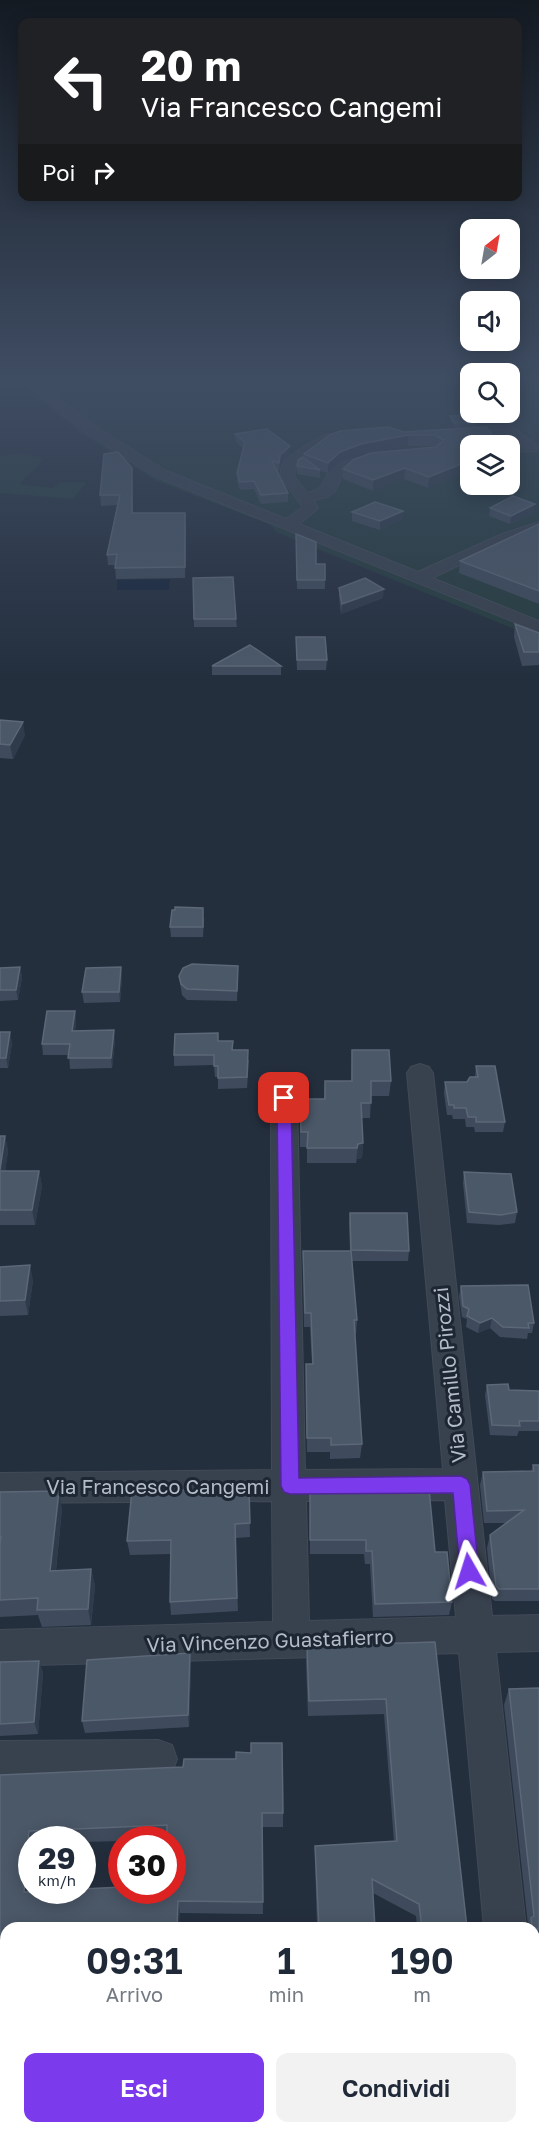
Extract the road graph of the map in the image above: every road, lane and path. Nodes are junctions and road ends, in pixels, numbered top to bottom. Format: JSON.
{"nodes":[{"id":1,"x":173,"y":478,"type":"edge"},
{"id":2,"x":288,"y":478,"type":"edge"},
{"id":3,"x":334,"y":478,"type":"edge"},
{"id":4,"x":304,"y":498,"type":"junction"},
{"id":5,"x":288,"y":525,"type":"junction"},
{"id":6,"x":539,"y":527,"type":"edge"},
{"id":7,"x":418,"y":578,"type":"junction"},
{"id":8,"x":539,"y":627,"type":"edge"},
{"id":9,"x":420,"y":1073,"type":"dead end"},
{"id":10,"x":284,"y":1098,"type":"dead end"},
{"id":11,"x":461,"y":1485,"type":"junction"},
{"id":12,"x":290,"y":1486,"type":"junction"},
{"id":13,"x":0,"y":1488,"type":"edge"},
{"id":14,"x":539,"y":1633,"type":"edge"},
{"id":15,"x":476,"y":1636,"type":"junction"},
{"id":16,"x":291,"y":1640,"type":"junction"},
{"id":17,"x":0,"y":1648,"type":"edge"},
{"id":18,"x":158,"y":1759,"type":"dead end"},
{"id":19,"x":0,"y":1761,"type":"edge"},
{"id":20,"x":504,"y":1922,"type":"edge"}],
"edges":[{"from":1,"to":5,"type":"street"},
{"from":2,"to":4,"type":"street"},
{"from":3,"to":4,"type":"street"},
{"from":4,"to":5,"type":"street"},
{"from":5,"to":7,"type":"street"},
{"from":6,"to":7,"type":"street"},
{"from":7,"to":8,"type":"street"},
{"from":9,"to":11,"type":"street","name":"Via Camillo Pirozzi"},
{"from":10,"to":12,"type":"street"},
{"from":11,"to":12,"type":"street","name":"Via Francesco Cangemi"},
{"from":11,"to":15,"type":"street","name":"Via Camillo Pirozzi"},
{"from":12,"to":13,"type":"street","name":"Via Francesco Cangemi"},
{"from":12,"to":16,"type":"street"},
{"from":14,"to":15,"type":"street","name":"Via Vincenzo Guastafierro"},
{"from":15,"to":16,"type":"street","name":"Via Vincenzo Guastafierro"},
{"from":15,"to":20,"type":"street","name":"Via Camillo Pirozzi"},
{"from":16,"to":17,"type":"street","name":"Via Vincenzo Guastafierro"},
{"from":18,"to":19,"type":"street"}]}
